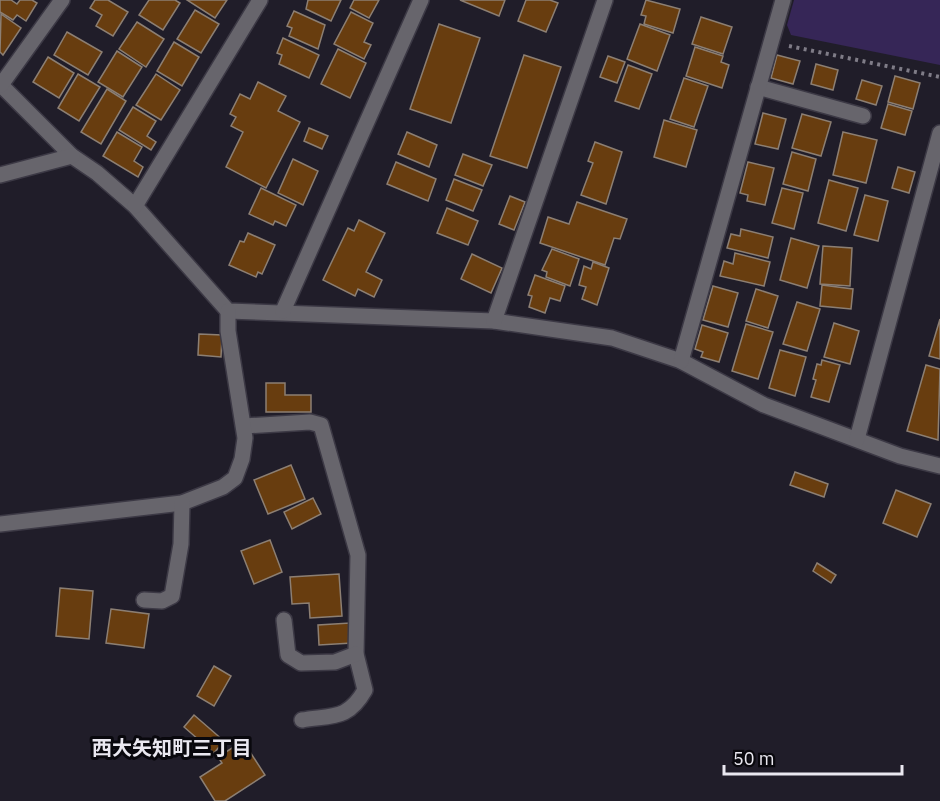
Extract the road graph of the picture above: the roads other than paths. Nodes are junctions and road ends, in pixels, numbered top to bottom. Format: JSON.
{"nodes":[{"id":1,"x":62,"y":0,"type":"edge"},
{"id":2,"x":260,"y":0,"type":"edge"},
{"id":3,"x":421,"y":0,"type":"edge"},
{"id":4,"x":605,"y":0,"type":"edge"},
{"id":5,"x":783,"y":0,"type":"edge"},
{"id":6,"x":1,"y":85,"type":"edge"},
{"id":7,"x":758,"y":87,"type":"junction"},
{"id":8,"x":863,"y":116,"type":"dead end"},
{"id":9,"x":940,"y":133,"type":"edge"},
{"id":10,"x":72,"y":156,"type":"junction"},
{"id":11,"x":0,"y":175,"type":"edge"},
{"id":12,"x":135,"y":206,"type":"junction"},
{"id":13,"x":228,"y":311,"type":"junction"},
{"id":14,"x":283,"y":311,"type":"junction"},
{"id":15,"x":494,"y":321,"type":"junction"},
{"id":16,"x":681,"y":361,"type":"junction"},
{"id":17,"x":244,"y":426,"type":"junction"},
{"id":18,"x":857,"y":439,"type":"junction"},
{"id":19,"x":940,"y":466,"type":"edge"},
{"id":20,"x":182,"y":504,"type":"junction"},
{"id":21,"x":0,"y":524,"type":"edge"},
{"id":22,"x":144,"y":600,"type":"dead end"},
{"id":23,"x":284,"y":620,"type":"dead end"},
{"id":24,"x":356,"y":654,"type":"junction"},
{"id":25,"x":302,"y":720,"type":"dead end"}],
"edges":[{"from":1,"to":6,"type":"street"},
{"from":2,"to":12,"type":"street"},
{"from":3,"to":14,"type":"street"},
{"from":4,"to":15,"type":"street"},
{"from":5,"to":7,"type":"street"},
{"from":6,"to":10,"type":"street"},
{"from":7,"to":8,"type":"street"},
{"from":7,"to":16,"type":"street"},
{"from":9,"to":18,"type":"street"},
{"from":10,"to":11,"type":"street"},
{"from":10,"to":12,"type":"street"},
{"from":12,"to":13,"type":"street"},
{"from":13,"to":14,"type":"street"},
{"from":13,"to":17,"type":"street"},
{"from":14,"to":15,"type":"street"},
{"from":15,"to":16,"type":"street"},
{"from":16,"to":18,"type":"street"},
{"from":17,"to":20,"type":"street"},
{"from":17,"to":24,"type":"street"},
{"from":18,"to":19,"type":"street"},
{"from":20,"to":21,"type":"street"},
{"from":20,"to":22,"type":"street"},
{"from":23,"to":24,"type":"street"},
{"from":24,"to":25,"type":"street"}]}
